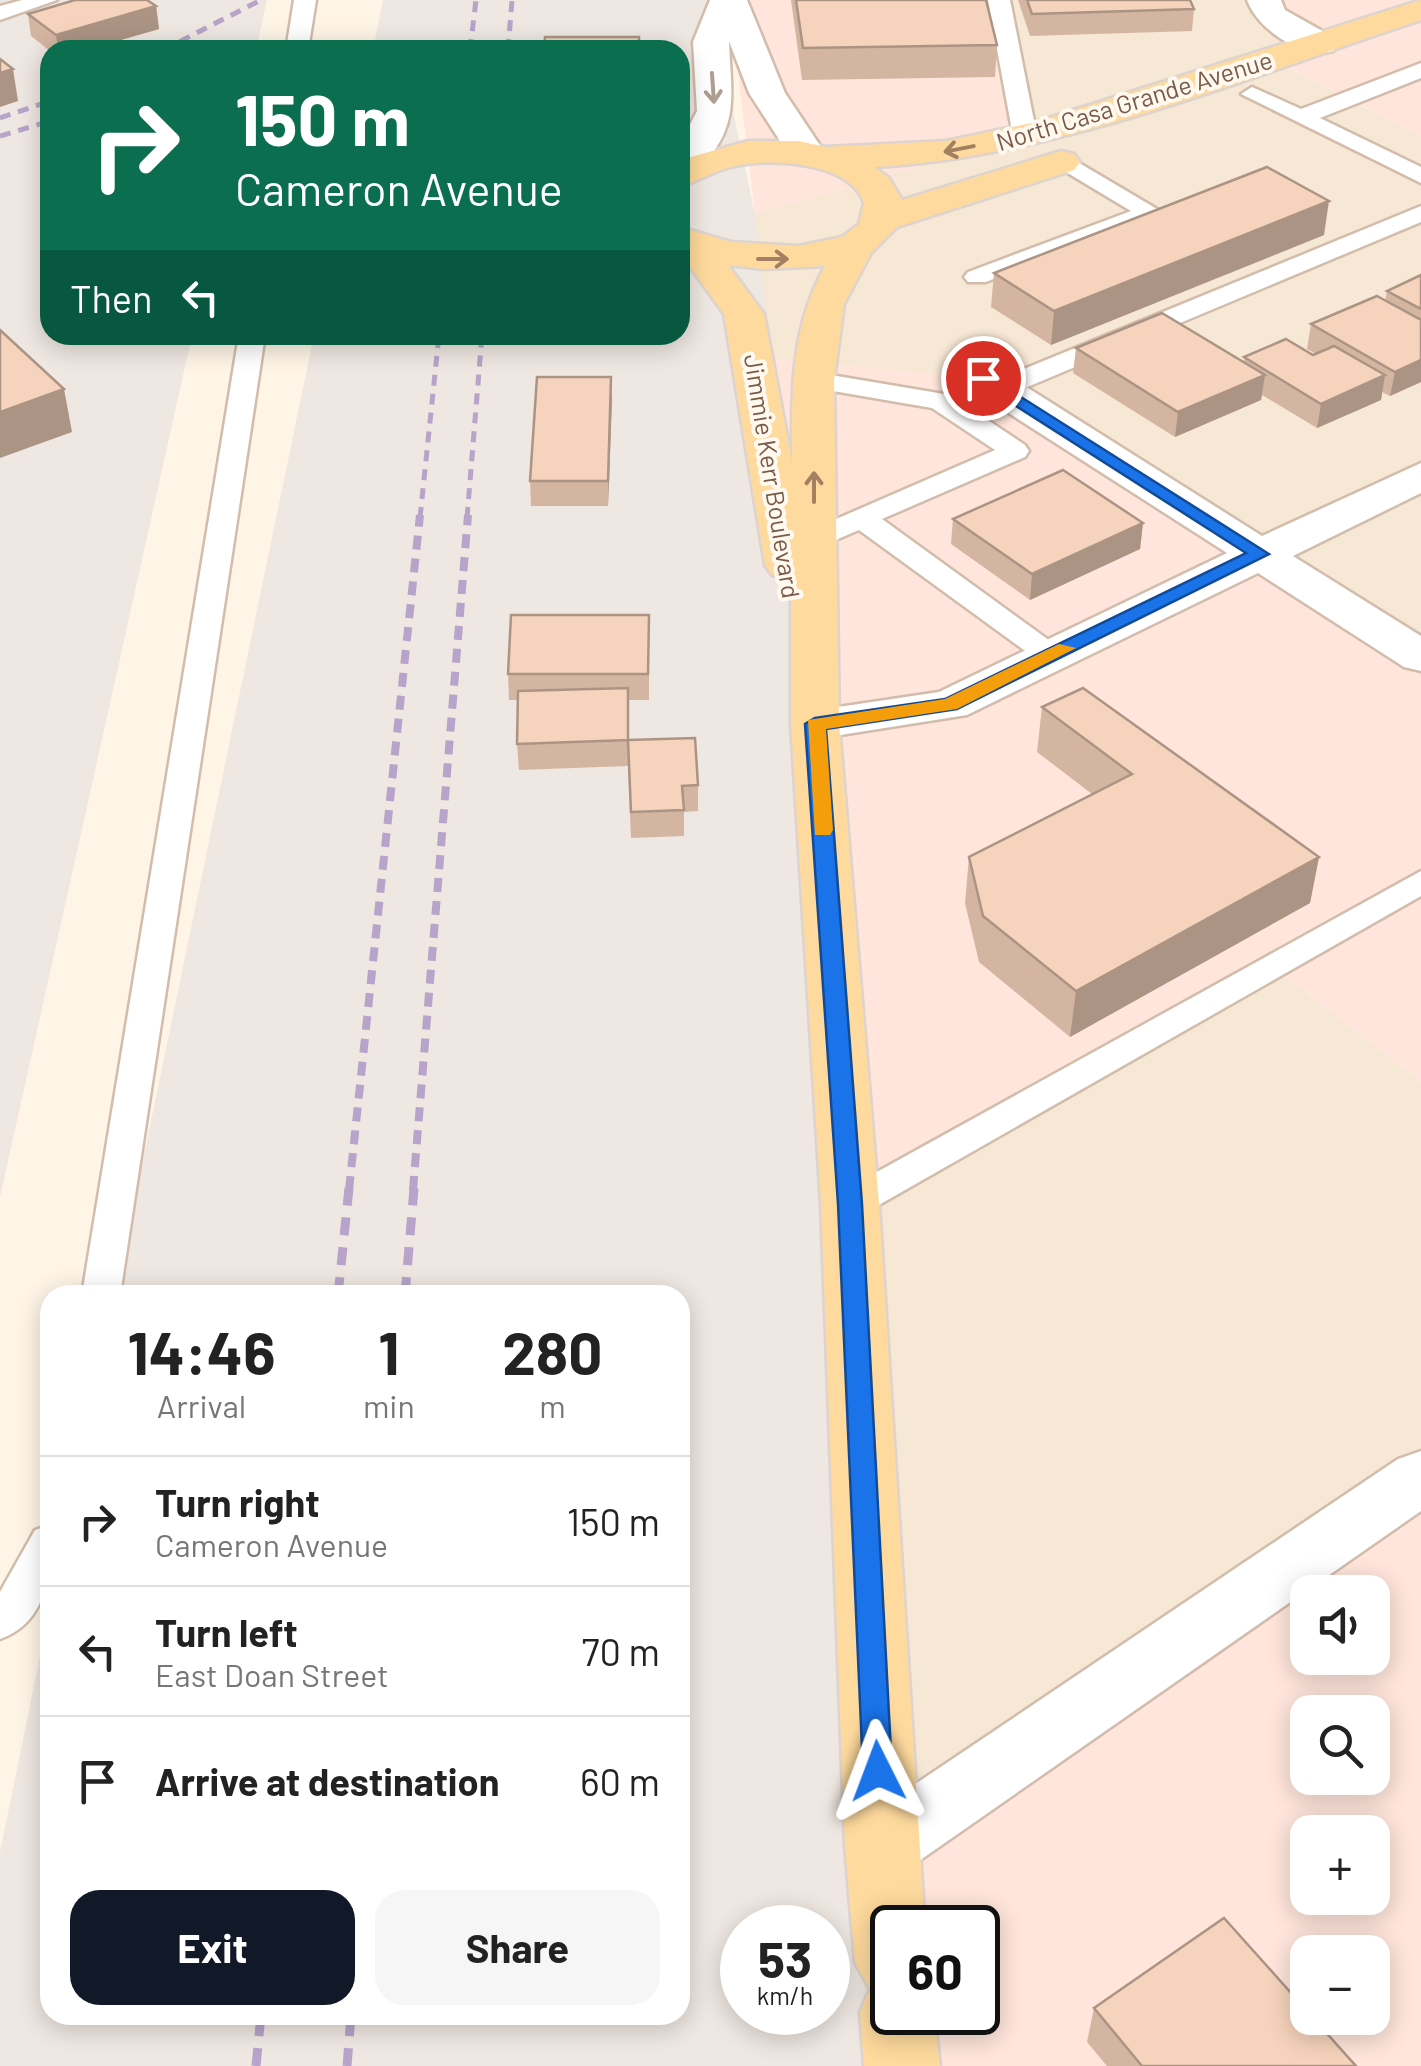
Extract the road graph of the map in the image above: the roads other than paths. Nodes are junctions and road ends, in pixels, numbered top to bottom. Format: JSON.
{"nodes":[{"id":1,"x":46,"y":0,"type":"edge"},
{"id":2,"x":305,"y":0,"type":"edge"},
{"id":3,"x":729,"y":0,"type":"edge"},
{"id":4,"x":999,"y":0,"type":"edge"},
{"id":5,"x":1264,"y":0,"type":"edge"},
{"id":6,"x":1421,"y":9,"type":"edge"},
{"id":7,"x":0,"y":13,"type":"edge"},
{"id":8,"x":299,"y":40,"type":"edge"},
{"id":9,"x":1321,"y":44,"type":"junction"},
{"id":10,"x":1421,"y":70,"type":"edge"},
{"id":11,"x":1252,"y":94,"type":"junction"},
{"id":12,"x":1301,"y":117,"type":"junction"},
{"id":13,"x":1025,"y":136,"type":"junction"},
{"id":14,"x":816,"y":156,"type":"junction"},
{"id":15,"x":690,"y":159,"type":"edge"},
{"id":16,"x":1064,"y":161,"type":"junction"},
{"id":17,"x":690,"y":169,"type":"edge"},
{"id":18,"x":1421,"y":176,"type":"edge"},
{"id":19,"x":1421,"y":213,"type":"edge"},
{"id":20,"x":869,"y":231,"type":"junction"},
{"id":21,"x":690,"y":241,"type":"edge"},
{"id":22,"x":690,"y":245,"type":"edge"},
{"id":23,"x":977,"y":277,"type":"dead end"},
{"id":24,"x":250,"y":345,"type":"edge"},
{"id":25,"x":813,"y":380,"type":"junction"},
{"id":26,"x":991,"y":383,"type":"joint"},
{"id":27,"x":1421,"y":476,"type":"edge"},
{"id":28,"x":862,"y":518,"type":"junction"},
{"id":29,"x":814,"y":539,"type":"junction"},
{"id":30,"x":1260,"y":554,"type":"junction"},
{"id":31,"x":1050,"y":656,"type":"junction"},
{"id":32,"x":1421,"y":657,"type":"edge"},
{"id":33,"x":815,"y":724,"type":"junction"},
{"id":34,"x":1421,"y":882,"type":"edge"},
{"id":35,"x":850,"y":1204,"type":"junction"},
{"id":36,"x":102,"y":1285,"type":"edge"},
{"id":37,"x":1421,"y":1478,"type":"edge"},
{"id":38,"x":40,"y":1560,"type":"edge"},
{"id":39,"x":0,"y":1621,"type":"edge"},
{"id":40,"x":882,"y":1847,"type":"junction"},
{"id":41,"x":887,"y":1905,"type":"edge"},
{"id":42,"x":899,"y":2035,"type":"edge"},
{"id":43,"x":902,"y":2066,"type":"edge"}],
"edges":[{"from":1,"to":7,"type":"lane"},
{"from":2,"to":8,"type":"lane"},
{"from":3,"to":14,"type":"street"},
{"from":3,"to":15,"type":"street","one_way":true},
{"from":4,"to":13,"type":"lane"},
{"from":5,"to":9,"type":"street"},
{"from":6,"to":9,"type":"main road","name":"North Casa Grande Avenue"},
{"from":9,"to":11,"type":"main road","name":"North Casa Grande Avenue"},
{"from":9,"to":13,"type":"main road","name":"North Casa Grande Avenue"},
{"from":10,"to":12,"type":"lane"},
{"from":11,"to":12,"type":"lane"},
{"from":11,"to":16,"type":"main road","name":"North Casa Grande Avenue"},
{"from":12,"to":18,"type":"lane"},
{"from":13,"to":14,"type":"main road","name":"North Casa Grande Avenue","one_way":true},
{"from":14,"to":17,"type":"main road","name":"North Casa Grande Avenue"},
{"from":14,"to":20,"type":"main road"},
{"from":16,"to":20,"type":"main road","name":"North Casa Grande Avenue"},
{"from":16,"to":23,"type":"lane"},
{"from":19,"to":26,"type":"lane"},
{"from":21,"to":20,"type":"main road","name":"North Casa Grande Avenue","one_way":true},
{"from":20,"to":25,"type":"main road","name":"Jimmie Kerr Boulevard"},
{"from":22,"to":33,"type":"main road","name":"Jimmie Kerr Boulevard"},
{"from":24,"to":36,"type":"lane"},
{"from":25,"to":28,"type":"lane"},
{"from":29,"to":25,"type":"main road","name":"Jimmie Kerr Boulevard","one_way":true},
{"from":26,"to":30,"type":"street"},
{"from":27,"to":30,"type":"street"},
{"from":28,"to":29,"type":"lane"},
{"from":28,"to":31,"type":"lane"},
{"from":29,"to":33,"type":"main road","name":"Jimmie Kerr Boulevard"},
{"from":30,"to":31,"type":"street"},
{"from":30,"to":32,"type":"street"},
{"from":31,"to":33,"type":"street"},
{"from":33,"to":35,"type":"main road","name":"Jimmie Kerr Boulevard"},
{"from":34,"to":35,"type":"lane"},
{"from":35,"to":40,"type":"main road","name":"Jimmie Kerr Boulevard"},
{"from":37,"to":40,"type":"street"},
{"from":38,"to":39,"type":"lane"},
{"from":40,"to":41,"type":"main road","name":"Jimmie Kerr Boulevard"},
{"from":42,"to":43,"type":"main road"}]}
